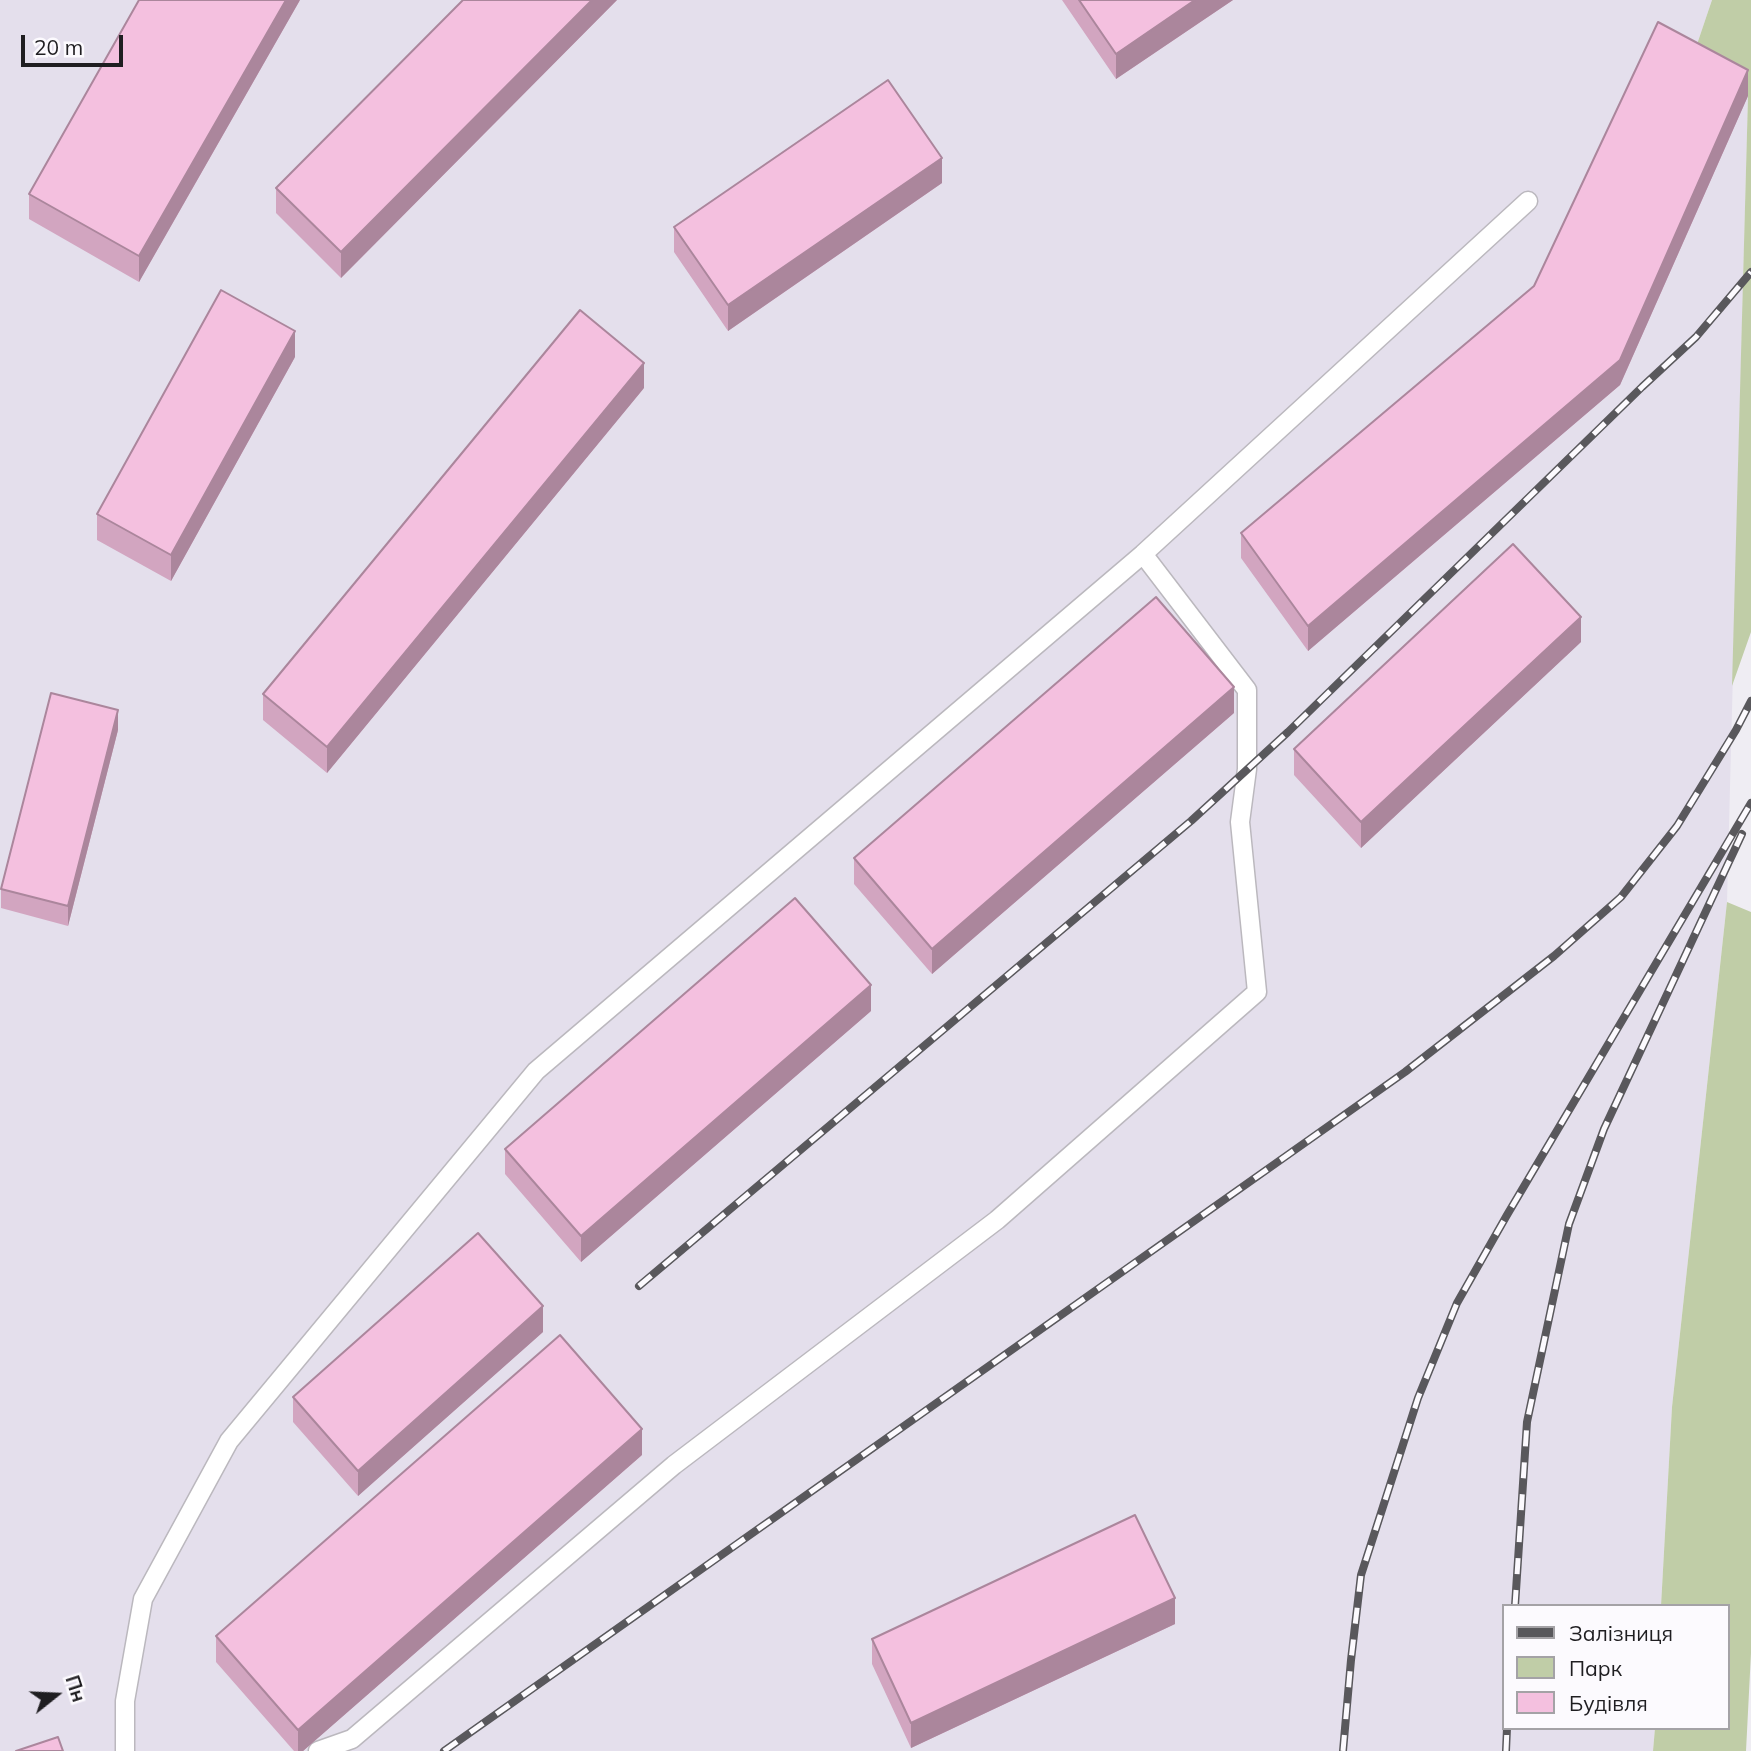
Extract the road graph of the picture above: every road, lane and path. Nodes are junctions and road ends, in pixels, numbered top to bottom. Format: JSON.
{"nodes":[{"id":1,"x":1528,"y":201,"type":"dead end"},
{"id":2,"x":1143,"y":554,"type":"junction"},
{"id":3,"x":124,"y":1751,"type":"edge"},
{"id":4,"x":318,"y":1751,"type":"edge"}],
"edges":[{"from":1,"to":2,"type":"lane"},
{"from":2,"to":3,"type":"lane"},
{"from":2,"to":4,"type":"lane"}]}
